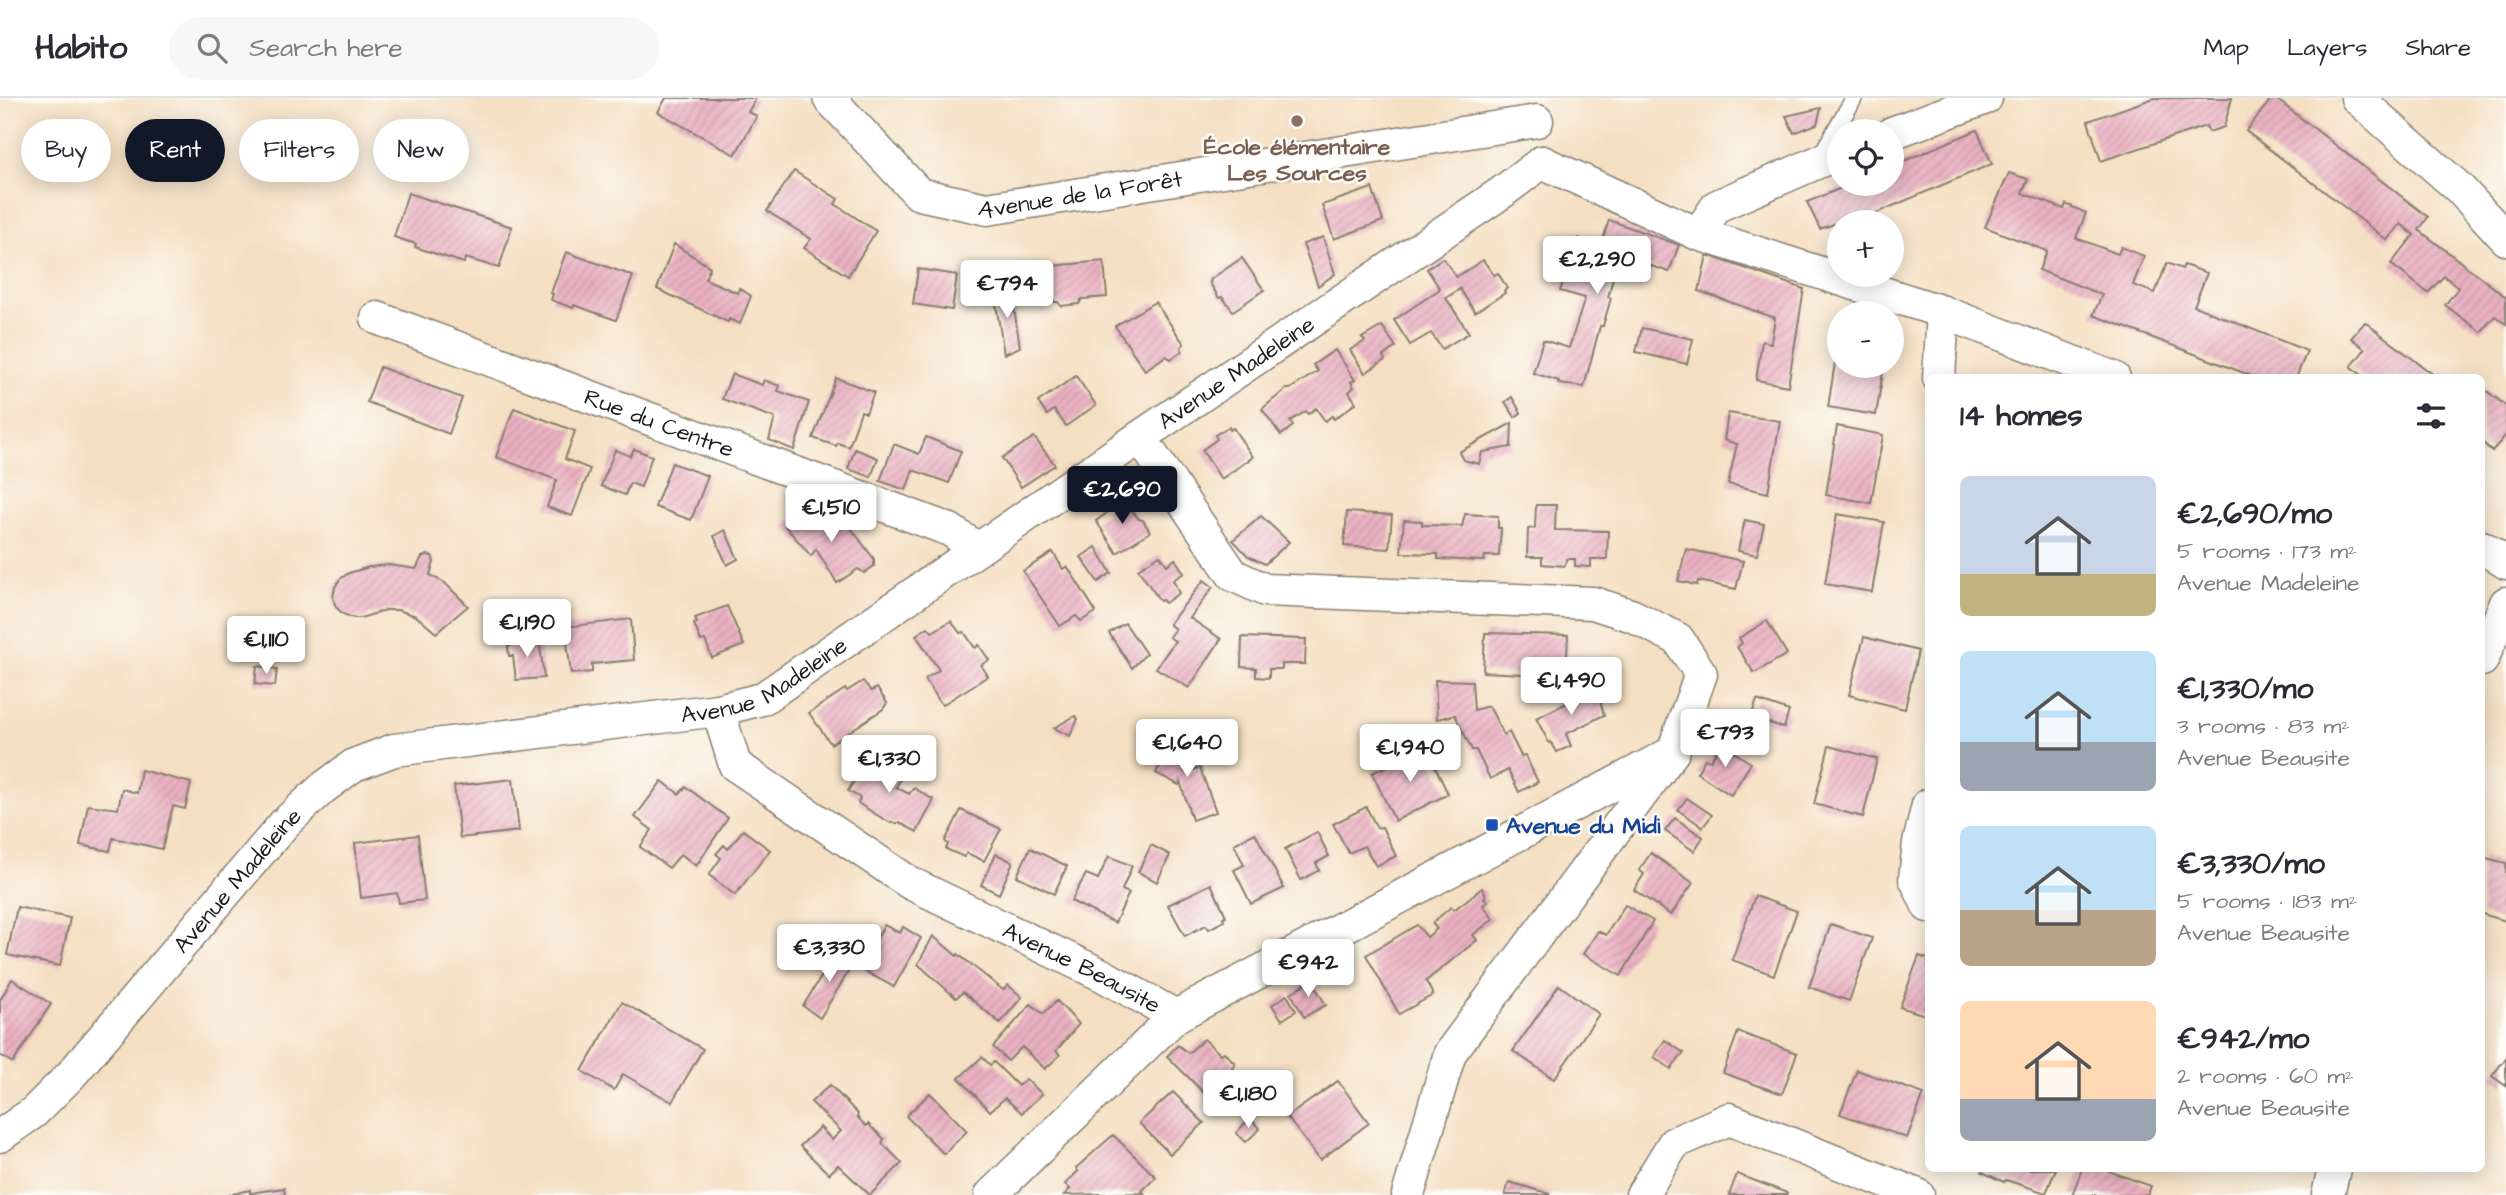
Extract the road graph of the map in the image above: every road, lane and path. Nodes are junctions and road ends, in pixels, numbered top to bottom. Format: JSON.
{"nodes":[{"id":1,"x":829,"y":98,"type":"edge"},
{"id":2,"x":1854,"y":98,"type":"edge"},
{"id":3,"x":1986,"y":98,"type":"edge"},
{"id":4,"x":2357,"y":98,"type":"edge"},
{"id":5,"x":1538,"y":110,"type":"edge"},
{"id":6,"x":1845,"y":119,"type":"edge"},
{"id":7,"x":1904,"y":129,"type":"edge"},
{"id":8,"x":1827,"y":157,"type":"edge"},
{"id":9,"x":1542,"y":162,"type":"junction"},
{"id":10,"x":1698,"y":234,"type":"junction"},
{"id":11,"x":2506,"y":239,"type":"edge"},
{"id":12,"x":1942,"y":312,"type":"junction"},
{"id":13,"x":377,"y":318,"type":"dead end"},
{"id":14,"x":1939,"y":374,"type":"edge"},
{"id":15,"x":2104,"y":374,"type":"edge"},
{"id":16,"x":1140,"y":437,"type":"junction"},
{"id":17,"x":978,"y":549,"type":"junction"},
{"id":18,"x":2485,"y":549,"type":"edge"},
{"id":19,"x":2506,"y":563,"type":"edge"},
{"id":20,"x":2506,"y":603,"type":"edge"},
{"id":21,"x":2485,"y":653,"type":"edge"},
{"id":22,"x":718,"y":710,"type":"junction"},
{"id":23,"x":1673,"y":752,"type":"junction"},
{"id":24,"x":1925,"y":818,"type":"edge"},
{"id":25,"x":1925,"y":900,"type":"edge"},
{"id":26,"x":1176,"y":1016,"type":"junction"},
{"id":27,"x":0,"y":1136,"type":"edge"},
{"id":28,"x":2333,"y":1172,"type":"edge"},
{"id":29,"x":992,"y":1195,"type":"edge"},
{"id":30,"x":1408,"y":1195,"type":"edge"},
{"id":31,"x":1642,"y":1195,"type":"edge"},
{"id":32,"x":1918,"y":1195,"type":"edge"},
{"id":33,"x":2328,"y":1195,"type":"edge"}],
"edges":[{"from":1,"to":5,"type":"street","name":"Avenue de la Forêt"},
{"from":2,"to":6,"type":"lane"},
{"from":3,"to":7,"type":"street"},
{"from":4,"to":11,"type":"street"},
{"from":5,"to":9,"type":"street"},
{"from":8,"to":10,"type":"street"},
{"from":9,"to":10,"type":"street"},
{"from":9,"to":16,"type":"street","name":"Avenue Madeleine"},
{"from":10,"to":12,"type":"street"},
{"from":12,"to":14,"type":"street"},
{"from":12,"to":15,"type":"street"},
{"from":13,"to":17,"type":"street","name":"Rue du Centre"},
{"from":16,"to":17,"type":"street","name":"Avenue Madeleine"},
{"from":16,"to":23,"type":"street"},
{"from":17,"to":22,"type":"street","name":"Avenue Madeleine"},
{"from":18,"to":19,"type":"street"},
{"from":20,"to":21,"type":"street"},
{"from":22,"to":26,"type":"street","name":"Avenue Beausite"},
{"from":22,"to":27,"type":"street","name":"Avenue Madeleine"},
{"from":23,"to":26,"type":"street","name":"Avenue Beausite"},
{"from":23,"to":30,"type":"street"},
{"from":24,"to":25,"type":"street"},
{"from":26,"to":29,"type":"street"},
{"from":28,"to":33,"type":"street"},
{"from":31,"to":32,"type":"street"}]}
